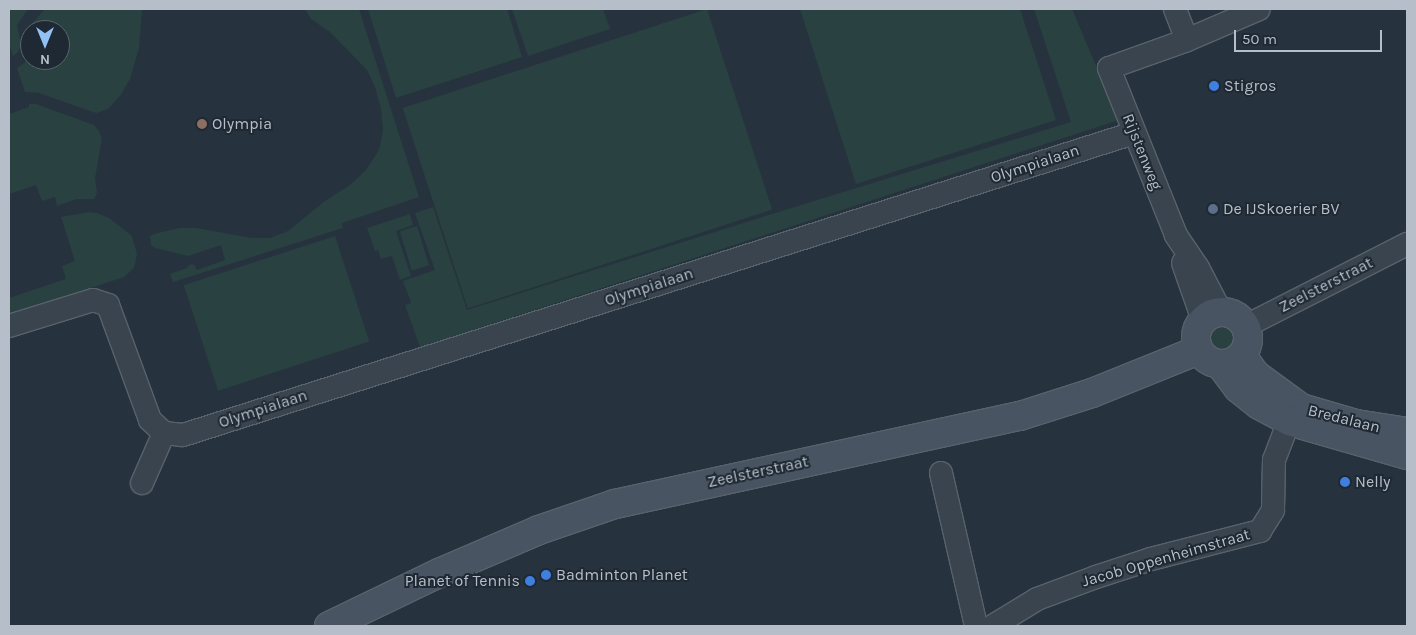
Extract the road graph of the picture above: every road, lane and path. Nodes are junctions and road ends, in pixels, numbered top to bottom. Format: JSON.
{"nodes":[{"id":1,"x":1175,"y":9,"type":"edge"},
{"id":2,"x":1259,"y":9,"type":"edge"},
{"id":3,"x":1187,"y":40,"type":"junction"},
{"id":4,"x":1134,"y":133,"type":"junction"},
{"id":5,"x":1407,"y":244,"type":"edge"},
{"id":6,"x":1212,"y":316,"type":"junction"},
{"id":7,"x":9,"y":326,"type":"edge"},
{"id":8,"x":1246,"y":326,"type":"junction"},
{"id":9,"x":1220,"y":357,"type":"junction"},
{"id":10,"x":1289,"y":421,"type":"junction"},
{"id":11,"x":1407,"y":432,"type":"edge"},
{"id":12,"x":164,"y":433,"type":"junction"},
{"id":13,"x":1407,"y":455,"type":"edge"},
{"id":14,"x":941,"y":473,"type":"dead end"},
{"id":15,"x":142,"y":483,"type":"dead end"},
{"id":16,"x":1260,"y":531,"type":"joint"},
{"id":17,"x":329,"y":626,"type":"edge"},
{"id":18,"x":976,"y":626,"type":"edge"},
{"id":19,"x":993,"y":626,"type":"edge"}],
"edges":[{"from":1,"to":3,"type":"street"},
{"from":2,"to":3,"type":"street"},
{"from":3,"to":4,"type":"street","name":"Rijstenweg"},
{"from":4,"to":6,"type":"street","name":"Rijstenweg"},
{"from":4,"to":12,"type":"street","name":"Olympialaan"},
{"from":5,"to":8,"type":"street","name":"Zeelsterstraat"},
{"from":6,"to":8,"type":"street"},
{"from":6,"to":9,"type":"street"},
{"from":7,"to":12,"type":"street"},
{"from":8,"to":9,"type":"street"},
{"from":9,"to":10,"type":"street","name":"Bredalaan"},
{"from":9,"to":11,"type":"street","name":"Bredalaan"},
{"from":9,"to":17,"type":"street","name":"Zeelsterstraat"},
{"from":10,"to":13,"type":"street","name":"Bredalaan"},
{"from":10,"to":16,"type":"street","name":"Bredalaan"},
{"from":12,"to":15,"type":"street"},
{"from":14,"to":18,"type":"street"},
{"from":16,"to":19,"type":"street","name":"Jacob Oppenheimstraat"}]}
